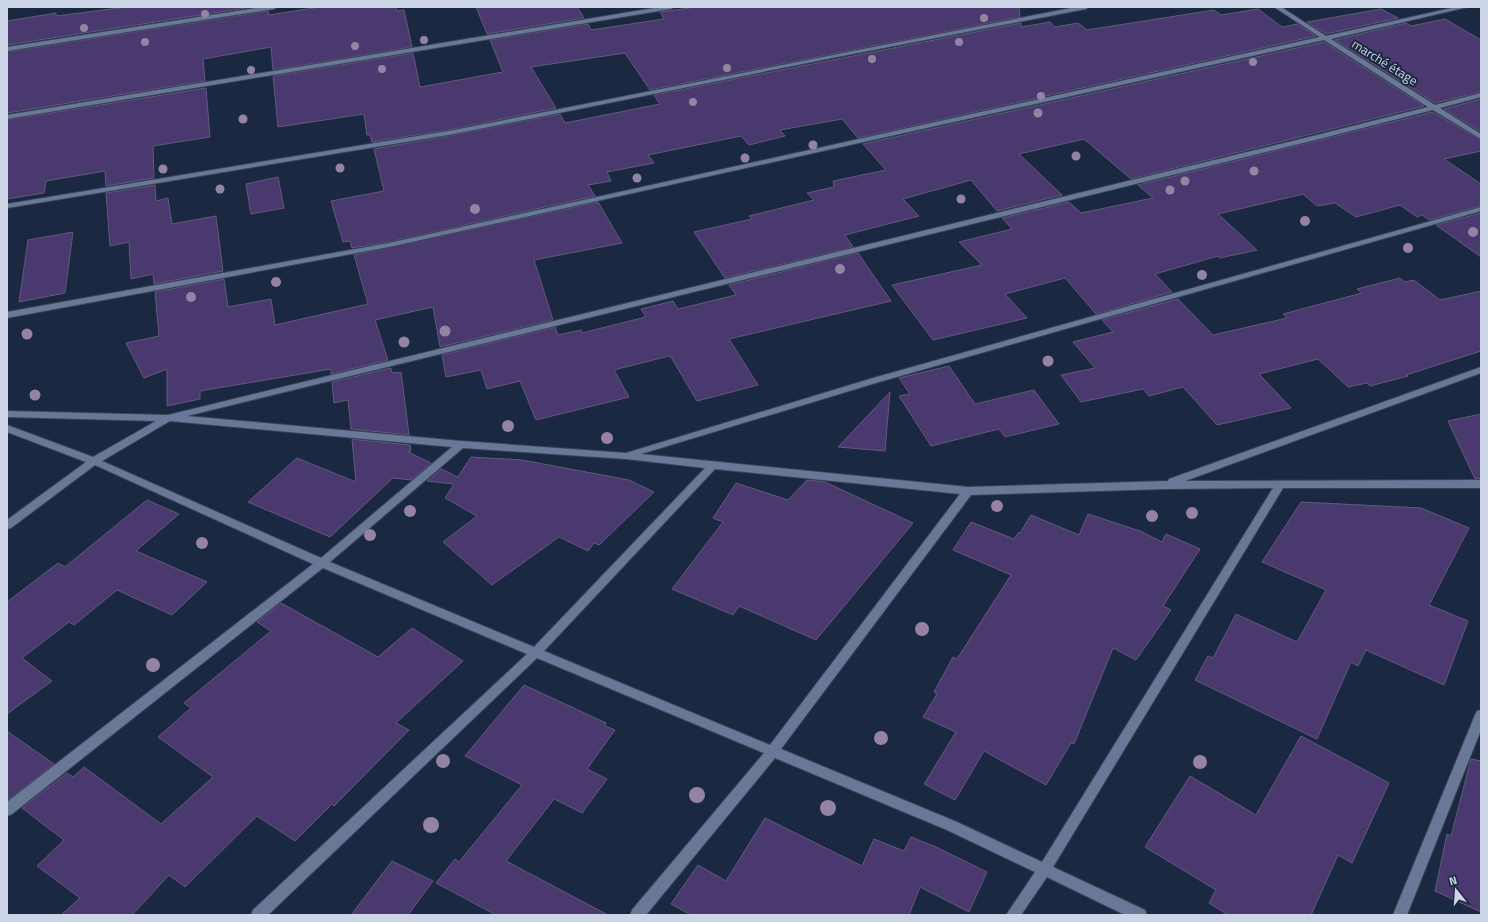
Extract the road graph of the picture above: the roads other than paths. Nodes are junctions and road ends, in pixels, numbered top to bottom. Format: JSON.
{"nodes":[{"id":1,"x":274,"y":7,"type":"edge"},
{"id":2,"x":671,"y":7,"type":"edge"},
{"id":3,"x":1086,"y":7,"type":"edge"},
{"id":4,"x":1277,"y":7,"type":"edge"},
{"id":5,"x":1465,"y":7,"type":"edge"},
{"id":6,"x":1325,"y":38,"type":"junction"},
{"id":7,"x":7,"y":50,"type":"edge"},
{"id":8,"x":1481,"y":94,"type":"edge"},
{"id":9,"x":1434,"y":106,"type":"junction"},
{"id":10,"x":7,"y":117,"type":"edge"},
{"id":11,"x":1481,"y":137,"type":"edge"},
{"id":12,"x":7,"y":206,"type":"edge"},
{"id":13,"x":1481,"y":209,"type":"edge"},
{"id":14,"x":7,"y":316,"type":"edge"},
{"id":15,"x":1481,"y":370,"type":"edge"},
{"id":16,"x":7,"y":414,"type":"edge"},
{"id":17,"x":168,"y":418,"type":"junction"},
{"id":18,"x":7,"y":428,"type":"edge"},
{"id":19,"x":461,"y":444,"type":"junction"},
{"id":20,"x":626,"y":456,"type":"junction"},
{"id":21,"x":94,"y":461,"type":"junction"},
{"id":22,"x":713,"y":465,"type":"junction"},
{"id":23,"x":1481,"y":484,"type":"edge"},
{"id":24,"x":1166,"y":485,"type":"junction"},
{"id":25,"x":1280,"y":485,"type":"junction"},
{"id":26,"x":968,"y":491,"type":"junction"},
{"id":27,"x":7,"y":525,"type":"edge"},
{"id":28,"x":322,"y":563,"type":"junction"},
{"id":29,"x":536,"y":652,"type":"junction"},
{"id":30,"x":1481,"y":715,"type":"edge"},
{"id":31,"x":772,"y":752,"type":"junction"},
{"id":32,"x":7,"y":810,"type":"edge"},
{"id":33,"x":1044,"y":870,"type":"junction"},
{"id":34,"x":258,"y":915,"type":"edge"},
{"id":35,"x":637,"y":915,"type":"edge"},
{"id":36,"x":1012,"y":915,"type":"edge"},
{"id":37,"x":1140,"y":915,"type":"edge"},
{"id":38,"x":1400,"y":915,"type":"edge"}],
"edges":[{"from":1,"to":7,"type":"street"},
{"from":2,"to":10,"type":"street"},
{"from":3,"to":12,"type":"street"},
{"from":4,"to":6,"type":"street","name":"marché étage"},
{"from":5,"to":6,"type":"street"},
{"from":6,"to":9,"type":"street","name":"marché étage"},
{"from":6,"to":14,"type":"street"},
{"from":8,"to":9,"type":"street"},
{"from":9,"to":11,"type":"street","name":"marché étage"},
{"from":9,"to":17,"type":"street"},
{"from":13,"to":20,"type":"street"},
{"from":15,"to":24,"type":"street"},
{"from":16,"to":17,"type":"street"},
{"from":17,"to":19,"type":"street"},
{"from":17,"to":21,"type":"street"},
{"from":18,"to":21,"type":"street"},
{"from":19,"to":20,"type":"street"},
{"from":19,"to":28,"type":"street"},
{"from":20,"to":22,"type":"street"},
{"from":21,"to":27,"type":"street"},
{"from":21,"to":28,"type":"street"},
{"from":22,"to":26,"type":"street"},
{"from":22,"to":29,"type":"street"},
{"from":23,"to":25,"type":"street"},
{"from":24,"to":25,"type":"street"},
{"from":24,"to":26,"type":"street"},
{"from":25,"to":33,"type":"street"},
{"from":26,"to":31,"type":"street"},
{"from":28,"to":29,"type":"street"},
{"from":28,"to":32,"type":"street"},
{"from":29,"to":31,"type":"street"},
{"from":29,"to":34,"type":"street"},
{"from":30,"to":38,"type":"street"},
{"from":31,"to":33,"type":"street"},
{"from":31,"to":35,"type":"street"},
{"from":33,"to":36,"type":"street"},
{"from":33,"to":37,"type":"street"}]}
